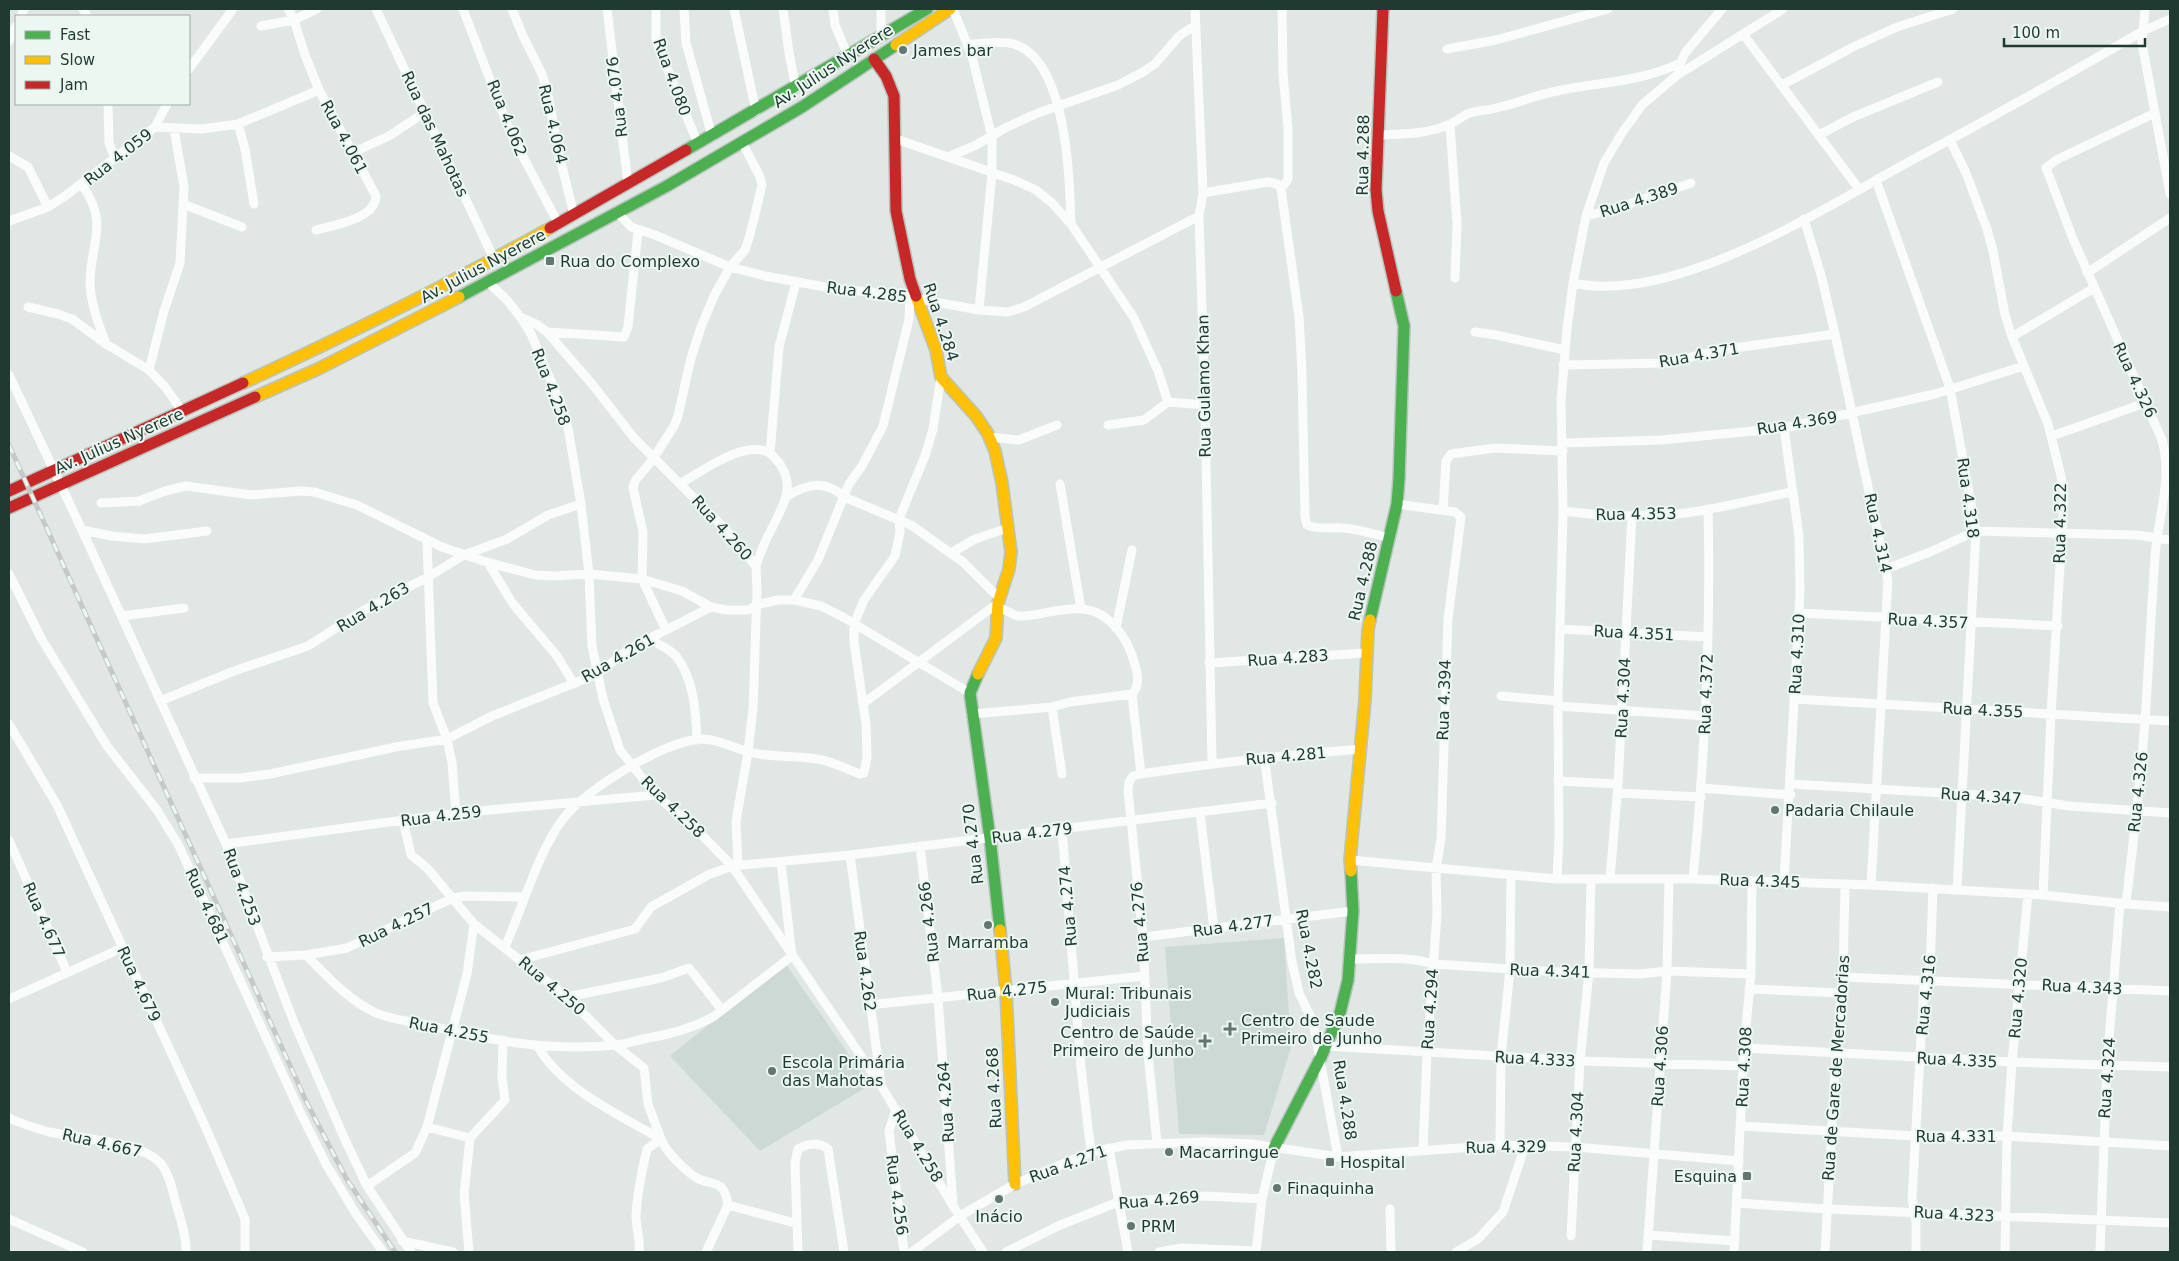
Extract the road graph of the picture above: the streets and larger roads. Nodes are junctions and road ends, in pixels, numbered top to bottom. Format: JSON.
{"nodes":[{"id":1,"x":233,"y":9,"type":"edge"},
{"id":2,"x":288,"y":9,"type":"edge"},
{"id":3,"x":317,"y":9,"type":"edge"},
{"id":4,"x":376,"y":9,"type":"edge"},
{"id":5,"x":463,"y":9,"type":"edge"},
{"id":6,"x":512,"y":9,"type":"edge"},
{"id":7,"x":607,"y":9,"type":"edge"},
{"id":8,"x":656,"y":9,"type":"edge"},
{"id":9,"x":684,"y":9,"type":"edge"},
{"id":10,"x":734,"y":9,"type":"edge"},
{"id":11,"x":784,"y":9,"type":"edge"},
{"id":12,"x":833,"y":9,"type":"edge"},
{"id":13,"x":881,"y":9,"type":"edge"},
{"id":14,"x":927,"y":9,"type":"edge"},
{"id":15,"x":951,"y":9,"type":"edge"},
{"id":16,"x":1195,"y":9,"type":"edge"},
{"id":17,"x":1282,"y":9,"type":"edge"},
{"id":18,"x":1383,"y":9,"type":"edge"},
{"id":19,"x":1608,"y":9,"type":"edge"},
{"id":20,"x":1722,"y":9,"type":"edge"},
{"id":21,"x":1783,"y":9,"type":"edge"},
{"id":22,"x":1953,"y":9,"type":"edge"},
{"id":23,"x":2145,"y":9,"type":"edge"},
{"id":24,"x":2170,"y":19,"type":"edge"},
{"id":25,"x":294,"y":20,"type":"junction"},
{"id":26,"x":1196,"y":25,"type":"junction"},
{"id":27,"x":261,"y":26,"type":"dead end"},
{"id":28,"x":15,"y":28,"type":"edge"},
{"id":29,"x":2143,"y":31,"type":"junction"},
{"id":30,"x":1743,"y":34,"type":"junction"},
{"id":31,"x":881,"y":37,"type":"junction"},
{"id":32,"x":9,"y":41,"type":"edge"},
{"id":33,"x":968,"y":44,"type":"junction"},
{"id":34,"x":1447,"y":49,"type":"dead end"},
{"id":35,"x":848,"y":56,"type":"junction"},
{"id":36,"x":874,"y":59,"type":"junction"},
{"id":37,"x":1678,"y":64,"type":"junction"},
{"id":38,"x":190,"y":68,"type":"edge"},
{"id":39,"x":1676,"y":76,"type":"junction"},
{"id":40,"x":1938,"y":82,"type":"dead end"},
{"id":41,"x":1782,"y":85,"type":"junction"},
{"id":42,"x":796,"y":88,"type":"junction"},
{"id":43,"x":318,"y":90,"type":"junction"},
{"id":44,"x":108,"y":105,"type":"edge"},
{"id":45,"x":166,"y":105,"type":"edge"},
{"id":46,"x":1059,"y":105,"type":"junction"},
{"id":47,"x":756,"y":111,"type":"junction"},
{"id":48,"x":424,"y":113,"type":"junction"},
{"id":49,"x":2155,"y":113,"type":"junction"},
{"id":50,"x":238,"y":124,"type":"junction"},
{"id":51,"x":1450,"y":124,"type":"junction"},
{"id":52,"x":155,"y":127,"type":"junction"},
{"id":53,"x":174,"y":129,"type":"junction"},
{"id":54,"x":1379,"y":135,"type":"junction"},
{"id":55,"x":1819,"y":135,"type":"junction"},
{"id":56,"x":712,"y":136,"type":"junction"},
{"id":57,"x":992,"y":137,"type":"junction"},
{"id":58,"x":896,"y":139,"type":"junction"},
{"id":59,"x":1950,"y":140,"type":"junction"},
{"id":60,"x":742,"y":142,"type":"junction"},
{"id":61,"x":698,"y":144,"type":"junction"},
{"id":62,"x":354,"y":152,"type":"junction"},
{"id":63,"x":9,"y":156,"type":"edge"},
{"id":64,"x":948,"y":157,"type":"junction"},
{"id":65,"x":115,"y":158,"type":"junction"},
{"id":66,"x":992,"y":173,"type":"junction"},
{"id":67,"x":1876,"y":180,"type":"junction"},
{"id":68,"x":1691,"y":183,"type":"dead end"},
{"id":69,"x":628,"y":184,"type":"junction"},
{"id":70,"x":82,"y":185,"type":"junction"},
{"id":71,"x":1281,"y":189,"type":"junction"},
{"id":72,"x":1859,"y":189,"type":"junction"},
{"id":73,"x":1203,"y":194,"type":"junction"},
{"id":74,"x":2170,"y":194,"type":"edge"},
{"id":75,"x":183,"y":204,"type":"junction"},
{"id":76,"x":254,"y":204,"type":"dead end"},
{"id":77,"x":48,"y":207,"type":"junction"},
{"id":78,"x":618,"y":213,"type":"junction"},
{"id":79,"x":574,"y":214,"type":"junction"},
{"id":80,"x":1199,"y":216,"type":"junction"},
{"id":81,"x":1586,"y":216,"type":"junction"},
{"id":82,"x":2170,"y":218,"type":"edge"},
{"id":83,"x":1804,"y":219,"type":"junction"},
{"id":84,"x":9,"y":221,"type":"edge"},
{"id":85,"x":558,"y":223,"type":"junction"},
{"id":86,"x":1071,"y":224,"type":"junction"},
{"id":87,"x":242,"y":227,"type":"dead end"},
{"id":88,"x":316,"y":230,"type":"dead end"},
{"id":89,"x":638,"y":231,"type":"junction"},
{"id":90,"x":494,"y":259,"type":"junction"},
{"id":91,"x":730,"y":267,"type":"junction"},
{"id":92,"x":1101,"y":268,"type":"junction"},
{"id":93,"x":2088,"y":272,"type":"junction"},
{"id":94,"x":1455,"y":278,"type":"dead end"},
{"id":95,"x":488,"y":282,"type":"junction"},
{"id":96,"x":796,"y":282,"type":"junction"},
{"id":97,"x":1573,"y":283,"type":"junction"},
{"id":98,"x":2094,"y":288,"type":"junction"},
{"id":99,"x":913,"y":298,"type":"junction"},
{"id":100,"x":28,"y":307,"type":"dead end"},
{"id":101,"x":979,"y":310,"type":"junction"},
{"id":102,"x":522,"y":318,"type":"junction"},
{"id":103,"x":547,"y":332,"type":"junction"},
{"id":104,"x":1475,"y":332,"type":"dead end"},
{"id":105,"x":1835,"y":334,"type":"junction"},
{"id":106,"x":2012,"y":337,"type":"junction"},
{"id":107,"x":106,"y":344,"type":"junction"},
{"id":108,"x":1565,"y":350,"type":"junction"},
{"id":109,"x":1563,"y":366,"type":"junction"},
{"id":110,"x":2024,"y":366,"type":"junction"},
{"id":111,"x":149,"y":370,"type":"junction"},
{"id":112,"x":9,"y":375,"type":"edge"},
{"id":113,"x":941,"y":377,"type":"junction"},
{"id":114,"x":1950,"y":388,"type":"junction"},
{"id":115,"x":1168,"y":402,"type":"junction"},
{"id":116,"x":2145,"y":402,"type":"junction"},
{"id":117,"x":1205,"y":405,"type":"junction"},
{"id":118,"x":182,"y":411,"type":"junction"},
{"id":119,"x":1851,"y":414,"type":"junction"},
{"id":120,"x":1057,"y":425,"type":"dead end"},
{"id":121,"x":1108,"y":425,"type":"dead end"},
{"id":122,"x":1784,"y":428,"type":"junction"},
{"id":123,"x":2052,"y":436,"type":"junction"},
{"id":124,"x":989,"y":437,"type":"junction"},
{"id":125,"x":1563,"y":447,"type":"junction"},
{"id":126,"x":770,"y":453,"type":"junction"},
{"id":127,"x":653,"y":458,"type":"junction"},
{"id":128,"x":54,"y":470,"type":"junction"},
{"id":129,"x":2168,"y":481,"type":"edge"},
{"id":130,"x":681,"y":484,"type":"junction"},
{"id":131,"x":1060,"y":484,"type":"dead end"},
{"id":132,"x":61,"y":485,"type":"junction"},
{"id":133,"x":9,"y":491,"type":"edge"},
{"id":134,"x":1792,"y":492,"type":"junction"},
{"id":135,"x":787,"y":496,"type":"junction"},
{"id":136,"x":844,"y":497,"type":"junction"},
{"id":137,"x":101,"y":503,"type":"dead end"},
{"id":138,"x":582,"y":504,"type":"junction"},
{"id":139,"x":1397,"y":504,"type":"junction"},
{"id":140,"x":9,"y":508,"type":"edge"},
{"id":141,"x":1708,"y":509,"type":"junction"},
{"id":142,"x":1443,"y":510,"type":"junction"},
{"id":143,"x":1563,"y":511,"type":"junction"},
{"id":144,"x":1632,"y":516,"type":"junction"},
{"id":145,"x":900,"y":519,"type":"junction"},
{"id":146,"x":1008,"y":528,"type":"junction"},
{"id":147,"x":82,"y":530,"type":"junction"},
{"id":148,"x":207,"y":531,"type":"dead end"},
{"id":149,"x":1976,"y":531,"type":"junction"},
{"id":150,"x":2062,"y":532,"type":"junction"},
{"id":151,"x":1389,"y":538,"type":"junction"},
{"id":152,"x":2156,"y":538,"type":"junction"},
{"id":153,"x":427,"y":540,"type":"junction"},
{"id":154,"x":2170,"y":540,"type":"edge"},
{"id":155,"x":1132,"y":550,"type":"dead end"},
{"id":156,"x":951,"y":553,"type":"junction"},
{"id":157,"x":464,"y":555,"type":"junction"},
{"id":158,"x":488,"y":563,"type":"junction"},
{"id":159,"x":756,"y":566,"type":"junction"},
{"id":160,"x":1886,"y":569,"type":"junction"},
{"id":161,"x":9,"y":574,"type":"edge"},
{"id":162,"x":589,"y":574,"type":"junction"},
{"id":163,"x":428,"y":577,"type":"junction"},
{"id":164,"x":642,"y":579,"type":"junction"},
{"id":165,"x":794,"y":600,"type":"junction"},
{"id":166,"x":999,"y":603,"type":"junction"},
{"id":167,"x":711,"y":606,"type":"junction"},
{"id":168,"x":756,"y":606,"type":"junction"},
{"id":169,"x":184,"y":608,"type":"dead end"},
{"id":170,"x":1081,"y":609,"type":"junction"},
{"id":171,"x":1799,"y":613,"type":"junction"},
{"id":172,"x":122,"y":616,"type":"junction"},
{"id":173,"x":1886,"y":618,"type":"junction"},
{"id":174,"x":1971,"y":623,"type":"junction"},
{"id":175,"x":854,"y":624,"type":"junction"},
{"id":176,"x":2058,"y":626,"type":"junction"},
{"id":177,"x":1116,"y":628,"type":"junction"},
{"id":178,"x":666,"y":630,"type":"junction"},
{"id":179,"x":1560,"y":630,"type":"junction"},
{"id":180,"x":1626,"y":633,"type":"junction"},
{"id":181,"x":1708,"y":637,"type":"junction"},
{"id":182,"x":650,"y":639,"type":"junction"},
{"id":183,"x":1366,"y":653,"type":"junction"},
{"id":184,"x":918,"y":663,"type":"junction"},
{"id":185,"x":1209,"y":663,"type":"junction"},
{"id":186,"x":597,"y":674,"type":"junction"},
{"id":187,"x":574,"y":684,"type":"junction"},
{"id":188,"x":967,"y":692,"type":"junction"},
{"id":189,"x":1132,"y":694,"type":"junction"},
{"id":190,"x":1501,"y":696,"type":"dead end"},
{"id":191,"x":1795,"y":699,"type":"junction"},
{"id":192,"x":160,"y":701,"type":"junction"},
{"id":193,"x":864,"y":703,"type":"junction"},
{"id":194,"x":1558,"y":704,"type":"junction"},
{"id":195,"x":1881,"y":705,"type":"junction"},
{"id":196,"x":1052,"y":707,"type":"junction"},
{"id":197,"x":1965,"y":709,"type":"junction"},
{"id":198,"x":1622,"y":711,"type":"junction"},
{"id":199,"x":972,"y":714,"type":"junction"},
{"id":200,"x":2051,"y":715,"type":"junction"},
{"id":201,"x":1705,"y":716,"type":"junction"},
{"id":202,"x":2145,"y":720,"type":"junction"},
{"id":203,"x":2170,"y":721,"type":"edge"},
{"id":204,"x":9,"y":724,"type":"edge"},
{"id":205,"x":447,"y":739,"type":"junction"},
{"id":206,"x":697,"y":740,"type":"junction"},
{"id":207,"x":1361,"y":749,"type":"junction"},
{"id":208,"x":748,"y":752,"type":"junction"},
{"id":209,"x":1264,"y":756,"type":"junction"},
{"id":210,"x":1212,"y":763,"type":"junction"},
{"id":211,"x":631,"y":765,"type":"junction"},
{"id":212,"x":1062,"y":774,"type":"dead end"},
{"id":213,"x":1141,"y":774,"type":"junction"},
{"id":214,"x":194,"y":778,"type":"junction"},
{"id":215,"x":1558,"y":781,"type":"junction"},
{"id":216,"x":1791,"y":784,"type":"junction"},
{"id":217,"x":1618,"y":789,"type":"junction"},
{"id":218,"x":1877,"y":789,"type":"junction"},
{"id":219,"x":1701,"y":793,"type":"junction"},
{"id":220,"x":1962,"y":794,"type":"junction"},
{"id":221,"x":656,"y":795,"type":"junction"},
{"id":222,"x":1790,"y":795,"type":"junction"},
{"id":223,"x":580,"y":800,"type":"junction"},
{"id":224,"x":1272,"y":803,"type":"junction"},
{"id":225,"x":2047,"y":804,"type":"junction"},
{"id":226,"x":2137,"y":809,"type":"junction"},
{"id":227,"x":456,"y":813,"type":"junction"},
{"id":228,"x":1200,"y":813,"type":"junction"},
{"id":229,"x":2170,"y":813,"type":"edge"},
{"id":230,"x":403,"y":820,"type":"junction"},
{"id":231,"x":1130,"y":821,"type":"junction"},
{"id":232,"x":1062,"y":829,"type":"junction"},
{"id":233,"x":990,"y":838,"type":"junction"},
{"id":234,"x":9,"y":840,"type":"edge"},
{"id":235,"x":226,"y":844,"type":"junction"},
{"id":236,"x":920,"y":846,"type":"junction"},
{"id":237,"x":850,"y":855,"type":"junction"},
{"id":238,"x":1350,"y":860,"type":"junction"},
{"id":239,"x":781,"y":862,"type":"junction"},
{"id":240,"x":735,"y":866,"type":"junction"},
{"id":241,"x":1436,"y":869,"type":"junction"},
{"id":242,"x":1511,"y":875,"type":"junction"},
{"id":243,"x":1557,"y":879,"type":"junction"},
{"id":244,"x":1591,"y":879,"type":"junction"},
{"id":245,"x":1610,"y":879,"type":"junction"},
{"id":246,"x":1669,"y":879,"type":"junction"},
{"id":247,"x":1693,"y":879,"type":"junction"},
{"id":248,"x":1752,"y":881,"type":"junction"},
{"id":249,"x":1784,"y":882,"type":"junction"},
{"id":250,"x":1845,"y":884,"type":"junction"},
{"id":251,"x":1871,"y":885,"type":"junction"},
{"id":252,"x":1933,"y":888,"type":"junction"},
{"id":253,"x":1957,"y":889,"type":"junction"},
{"id":254,"x":2028,"y":894,"type":"junction"},
{"id":255,"x":2043,"y":895,"type":"junction"},
{"id":256,"x":525,"y":897,"type":"junction"},
{"id":257,"x":453,"y":898,"type":"junction"},
{"id":258,"x":2123,"y":904,"type":"junction"},
{"id":259,"x":2170,"y":907,"type":"edge"},
{"id":260,"x":1353,"y":911,"type":"junction"},
{"id":261,"x":1286,"y":919,"type":"junction"},
{"id":262,"x":474,"y":924,"type":"junction"},
{"id":263,"x":1214,"y":929,"type":"junction"},
{"id":264,"x":1143,"y":937,"type":"junction"},
{"id":265,"x":505,"y":947,"type":"junction"},
{"id":266,"x":122,"y":948,"type":"junction"},
{"id":267,"x":306,"y":955,"type":"junction"},
{"id":268,"x":792,"y":956,"type":"junction"},
{"id":269,"x":268,"y":957,"type":"junction"},
{"id":270,"x":1350,"y":959,"type":"junction"},
{"id":271,"x":520,"y":960,"type":"junction"},
{"id":272,"x":1434,"y":964,"type":"junction"},
{"id":273,"x":1510,"y":970,"type":"junction"},
{"id":274,"x":1667,"y":971,"type":"junction"},
{"id":275,"x":67,"y":972,"type":"junction"},
{"id":276,"x":1590,"y":972,"type":"junction"},
{"id":277,"x":1751,"y":974,"type":"junction"},
{"id":278,"x":1144,"y":976,"type":"junction"},
{"id":279,"x":1844,"y":976,"type":"junction"},
{"id":280,"x":1929,"y":979,"type":"junction"},
{"id":281,"x":1075,"y":983,"type":"junction"},
{"id":282,"x":2019,"y":983,"type":"junction"},
{"id":283,"x":1749,"y":989,"type":"junction"},
{"id":284,"x":2114,"y":989,"type":"junction"},
{"id":285,"x":1006,"y":991,"type":"junction"},
{"id":286,"x":2170,"y":991,"type":"edge"},
{"id":287,"x":1841,"y":993,"type":"junction"},
{"id":288,"x":567,"y":997,"type":"junction"},
{"id":289,"x":938,"y":998,"type":"junction"},
{"id":290,"x":9,"y":999,"type":"edge"},
{"id":291,"x":869,"y":1005,"type":"junction"},
{"id":292,"x":722,"y":1010,"type":"junction"},
{"id":293,"x":452,"y":1032,"type":"junction"},
{"id":294,"x":503,"y":1040,"type":"junction"},
{"id":295,"x":537,"y":1044,"type":"junction"},
{"id":296,"x":615,"y":1045,"type":"junction"},
{"id":297,"x":1326,"y":1046,"type":"junction"},
{"id":298,"x":1744,"y":1048,"type":"junction"},
{"id":299,"x":1836,"y":1052,"type":"junction"},
{"id":300,"x":1427,"y":1053,"type":"junction"},
{"id":301,"x":1320,"y":1057,"type":"junction"},
{"id":302,"x":1501,"y":1057,"type":"junction"},
{"id":303,"x":1920,"y":1058,"type":"junction"},
{"id":304,"x":1580,"y":1062,"type":"junction"},
{"id":305,"x":2012,"y":1062,"type":"junction"},
{"id":306,"x":1659,"y":1063,"type":"junction"},
{"id":307,"x":2107,"y":1065,"type":"junction"},
{"id":308,"x":1744,"y":1066,"type":"junction"},
{"id":309,"x":2170,"y":1067,"type":"edge"},
{"id":310,"x":882,"y":1087,"type":"junction"},
{"id":311,"x":896,"y":1110,"type":"junction"},
{"id":312,"x":9,"y":1118,"type":"edge"},
{"id":313,"x":1741,"y":1126,"type":"junction"},
{"id":314,"x":427,"y":1127,"type":"junction"},
{"id":315,"x":1832,"y":1131,"type":"junction"},
{"id":316,"x":1915,"y":1136,"type":"junction"},
{"id":317,"x":2007,"y":1136,"type":"junction"},
{"id":318,"x":470,"y":1138,"type":"junction"},
{"id":319,"x":661,"y":1139,"type":"junction"},
{"id":320,"x":2103,"y":1142,"type":"junction"},
{"id":321,"x":1157,"y":1143,"type":"junction"},
{"id":322,"x":1500,"y":1145,"type":"junction"},
{"id":323,"x":1525,"y":1146,"type":"junction"},
{"id":324,"x":2170,"y":1146,"type":"edge"},
{"id":325,"x":1575,"y":1147,"type":"junction"},
{"id":326,"x":1109,"y":1148,"type":"junction"},
{"id":327,"x":1274,"y":1148,"type":"junction"},
{"id":328,"x":1423,"y":1150,"type":"junction"},
{"id":329,"x":1091,"y":1152,"type":"junction"},
{"id":330,"x":1655,"y":1154,"type":"junction"},
{"id":331,"x":1334,"y":1157,"type":"junction"},
{"id":332,"x":1739,"y":1161,"type":"junction"},
{"id":333,"x":1015,"y":1184,"type":"junction"},
{"id":334,"x":367,"y":1186,"type":"junction"},
{"id":335,"x":1262,"y":1199,"type":"junction"},
{"id":336,"x":1118,"y":1202,"type":"junction"},
{"id":337,"x":1737,"y":1203,"type":"junction"},
{"id":338,"x":728,"y":1206,"type":"junction"},
{"id":339,"x":953,"y":1206,"type":"junction"},
{"id":340,"x":1390,"y":1209,"type":"dead end"},
{"id":341,"x":1827,"y":1209,"type":"junction"},
{"id":342,"x":1913,"y":1212,"type":"junction"},
{"id":343,"x":960,"y":1216,"type":"junction"},
{"id":344,"x":2007,"y":1217,"type":"junction"},
{"id":345,"x":9,"y":1219,"type":"edge"},
{"id":346,"x":2102,"y":1221,"type":"junction"},
{"id":347,"x":791,"y":1222,"type":"dead end"},
{"id":348,"x":2170,"y":1223,"type":"edge"},
{"id":349,"x":1648,"y":1234,"type":"junction"},
{"id":350,"x":1571,"y":1236,"type":"dead end"},
{"id":351,"x":402,"y":1241,"type":"junction"},
{"id":352,"x":1735,"y":1241,"type":"junction"},
{"id":353,"x":1256,"y":1251,"type":"edge"},
{"id":354,"x":82,"y":1252,"type":"edge"},
{"id":355,"x":186,"y":1252,"type":"edge"},
{"id":356,"x":245,"y":1252,"type":"edge"},
{"id":357,"x":382,"y":1252,"type":"edge"},
{"id":358,"x":411,"y":1252,"type":"edge"},
{"id":359,"x":453,"y":1252,"type":"edge"},
{"id":360,"x":469,"y":1252,"type":"edge"},
{"id":361,"x":639,"y":1252,"type":"edge"},
{"id":362,"x":706,"y":1252,"type":"edge"},
{"id":363,"x":798,"y":1252,"type":"edge"},
{"id":364,"x":844,"y":1252,"type":"edge"},
{"id":365,"x":904,"y":1252,"type":"edge"},
{"id":366,"x":912,"y":1252,"type":"edge"},
{"id":367,"x":983,"y":1252,"type":"edge"},
{"id":368,"x":1006,"y":1252,"type":"edge"},
{"id":369,"x":1128,"y":1252,"type":"edge"},
{"id":370,"x":1159,"y":1252,"type":"edge"},
{"id":371,"x":1391,"y":1252,"type":"edge"},
{"id":372,"x":1456,"y":1252,"type":"edge"},
{"id":373,"x":1647,"y":1252,"type":"edge"},
{"id":374,"x":1734,"y":1252,"type":"edge"},
{"id":375,"x":1825,"y":1252,"type":"edge"},
{"id":376,"x":1916,"y":1252,"type":"edge"},
{"id":377,"x":2005,"y":1252,"type":"edge"},
{"id":378,"x":2100,"y":1252,"type":"edge"}],
"edges":[{"from":1,"to":38,"type":"street"},
{"from":2,"to":25,"type":"street","name":"Rua 4.061"},
{"from":3,"to":25,"type":"street"},
{"from":4,"to":48,"type":"street","name":"Rua das Mahotas"},
{"from":5,"to":85,"type":"street","name":"Rua 4.062"},
{"from":6,"to":79,"type":"street","name":"Rua 4.064"},
{"from":7,"to":69,"type":"street","name":"Rua 4.076"},
{"from":8,"to":61,"type":"street","name":"Rua 4.080"},
{"from":9,"to":56,"type":"street"},
{"from":10,"to":47,"type":"street"},
{"from":11,"to":42,"type":"street"},
{"from":12,"to":35,"type":"street"},
{"from":13,"to":31,"type":"street"},
{"from":14,"to":31,"type":"street","name":"Av. Julius Nyerere"},
{"from":15,"to":33,"type":"street"},
{"from":15,"to":36,"type":"street","name":"Av. Julius Nyerere"},
{"from":16,"to":26,"type":"street","name":"Rua Gulamo Khan"},
{"from":17,"to":71,"type":"street"},
{"from":18,"to":54,"type":"street","name":"Rua 4.288"},
{"from":19,"to":34,"type":"street"},
{"from":20,"to":37,"type":"street"},
{"from":21,"to":30,"type":"street"},
{"from":22,"to":41,"type":"street"},
{"from":23,"to":29,"type":"street"},
{"from":24,"to":29,"type":"street"},
{"from":25,"to":27,"type":"street"},
{"from":25,"to":43,"type":"street","name":"Rua 4.061"},
{"from":26,"to":46,"type":"street"},
{"from":26,"to":73,"type":"street","name":"Rua Gulamo Khan"},
{"from":28,"to":32,"type":"street"},
{"from":29,"to":49,"type":"street"},
{"from":29,"to":59,"type":"street"},
{"from":30,"to":39,"type":"street"},
{"from":30,"to":41,"type":"street"},
{"from":31,"to":35,"type":"street","name":"Av. Julius Nyerere"},
{"from":33,"to":46,"type":"street"},
{"from":33,"to":57,"type":"street"},
{"from":35,"to":42,"type":"street","name":"Av. Julius Nyerere"},
{"from":36,"to":58,"type":"street","name":"Rua 4.284"},
{"from":36,"to":60,"type":"street","name":"Av. Julius Nyerere"},
{"from":37,"to":39,"type":"street"},
{"from":37,"to":51,"type":"street"},
{"from":39,"to":81,"type":"street"},
{"from":40,"to":55,"type":"street"},
{"from":41,"to":55,"type":"street"},
{"from":42,"to":47,"type":"street","name":"Av. Julius Nyerere"},
{"from":43,"to":50,"type":"street","name":"Rua 4.059"},
{"from":43,"to":62,"type":"street","name":"Rua 4.061"},
{"from":44,"to":65,"type":"street"},
{"from":45,"to":52,"type":"street"},
{"from":46,"to":57,"type":"street"},
{"from":46,"to":86,"type":"street"},
{"from":47,"to":56,"type":"street","name":"Av. Julius Nyerere"},
{"from":48,"to":62,"type":"street"},
{"from":48,"to":90,"type":"street","name":"Rua das Mahotas"},
{"from":49,"to":74,"type":"street"},
{"from":49,"to":93,"type":"street","name":"Rua 4.326"},
{"from":50,"to":53,"type":"street","name":"Rua 4.059"},
{"from":50,"to":76,"type":"street"},
{"from":51,"to":54,"type":"street"},
{"from":51,"to":94,"type":"street"},
{"from":52,"to":53,"type":"street","name":"Rua 4.059"},
{"from":52,"to":65,"type":"street","name":"Rua 4.059"},
{"from":53,"to":75,"type":"street"},
{"from":54,"to":139,"type":"street","name":"Rua 4.288"},
{"from":55,"to":72,"type":"street"},
{"from":56,"to":61,"type":"street","name":"Av. Julius Nyerere"},
{"from":57,"to":64,"type":"street"},
{"from":57,"to":66,"type":"street"},
{"from":58,"to":64,"type":"street"},
{"from":58,"to":99,"type":"street","name":"Rua 4.284"},
{"from":59,"to":67,"type":"street"},
{"from":59,"to":106,"type":"street","name":"Rua 4.322"},
{"from":60,"to":78,"type":"street","name":"Av. Julius Nyerere"},
{"from":60,"to":91,"type":"street"},
{"from":61,"to":69,"type":"street","name":"Av. Julius Nyerere"},
{"from":62,"to":88,"type":"street","name":"Rua 4.061"},
{"from":63,"to":77,"type":"street"},
{"from":64,"to":66,"type":"street"},
{"from":65,"to":70,"type":"street","name":"Rua 4.059"},
{"from":66,"to":86,"type":"street"},
{"from":66,"to":101,"type":"street"},
{"from":67,"to":72,"type":"street"},
{"from":67,"to":114,"type":"street","name":"Rua 4.318"},
{"from":68,"to":81,"type":"street","name":"Rua 4.389"},
{"from":69,"to":79,"type":"street","name":"Av. Julius Nyerere"},
{"from":70,"to":77,"type":"street","name":"Rua 4.059"},
{"from":70,"to":107,"type":"street"},
{"from":71,"to":73,"type":"street"},
{"from":71,"to":151,"type":"street"},
{"from":72,"to":83,"type":"street"},
{"from":73,"to":80,"type":"street","name":"Rua Gulamo Khan"},
{"from":75,"to":87,"type":"street"},
{"from":75,"to":111,"type":"street"},
{"from":77,"to":84,"type":"street","name":"Rua 4.059"},
{"from":78,"to":89,"type":"street","name":"Rua 4.285"},
{"from":78,"to":95,"type":"street","name":"Av. Julius Nyerere"},
{"from":79,"to":85,"type":"street","name":"Av. Julius Nyerere"},
{"from":80,"to":92,"type":"street","name":"Rua 4.285"},
{"from":80,"to":117,"type":"street","name":"Rua Gulamo Khan"},
{"from":81,"to":97,"type":"street"},
{"from":82,"to":93,"type":"street"},
{"from":83,"to":97,"type":"street"},
{"from":83,"to":105,"type":"street","name":"Rua 4.314"},
{"from":85,"to":90,"type":"street","name":"Av. Julius Nyerere"},
{"from":86,"to":92,"type":"street"},
{"from":89,"to":91,"type":"street","name":"Rua 4.285"},
{"from":89,"to":103,"type":"street"},
{"from":90,"to":118,"type":"street","name":"Av. Julius Nyerere"},
{"from":91,"to":96,"type":"street","name":"Rua 4.285"},
{"from":91,"to":127,"type":"street"},
{"from":92,"to":101,"type":"street","name":"Rua 4.285"},
{"from":92,"to":115,"type":"street"},
{"from":93,"to":98,"type":"street","name":"Rua 4.326"},
{"from":95,"to":102,"type":"street","name":"Rua 4.258"},
{"from":95,"to":132,"type":"street","name":"Av. Julius Nyerere"},
{"from":96,"to":99,"type":"street","name":"Rua 4.285"},
{"from":96,"to":126,"type":"street"},
{"from":97,"to":108,"type":"street"},
{"from":98,"to":106,"type":"street"},
{"from":98,"to":116,"type":"street","name":"Rua 4.326"},
{"from":99,"to":101,"type":"street","name":"Rua 4.285"},
{"from":99,"to":113,"type":"street","name":"Rua 4.284"},
{"from":99,"to":136,"type":"street"},
{"from":100,"to":107,"type":"street"},
{"from":102,"to":103,"type":"street","name":"Rua 4.260"},
{"from":102,"to":138,"type":"street","name":"Rua 4.258"},
{"from":103,"to":127,"type":"street","name":"Rua 4.260"},
{"from":104,"to":108,"type":"street"},
{"from":105,"to":109,"type":"street","name":"Rua 4.371"},
{"from":105,"to":119,"type":"street","name":"Rua 4.314"},
{"from":106,"to":110,"type":"street","name":"Rua 4.322"},
{"from":107,"to":111,"type":"street"},
{"from":108,"to":109,"type":"street"},
{"from":109,"to":125,"type":"street"},
{"from":110,"to":114,"type":"street","name":"Rua 4.369"},
{"from":110,"to":123,"type":"street","name":"Rua 4.322"},
{"from":111,"to":118,"type":"street"},
{"from":112,"to":128,"type":"street","name":"Rua 4.253"},
{"from":113,"to":124,"type":"street","name":"Rua 4.284"},
{"from":113,"to":145,"type":"street"},
{"from":114,"to":119,"type":"street","name":"Rua 4.369"},
{"from":114,"to":149,"type":"street","name":"Rua 4.318"},
{"from":115,"to":117,"type":"street"},
{"from":115,"to":121,"type":"street"},
{"from":116,"to":123,"type":"street"},
{"from":116,"to":129,"type":"street","name":"Rua 4.326"},
{"from":117,"to":185,"type":"street","name":"Rua Gulamo Khan"},
{"from":118,"to":128,"type":"street","name":"Av. Julius Nyerere"},
{"from":119,"to":122,"type":"street","name":"Rua 4.369"},
{"from":119,"to":160,"type":"street","name":"Rua 4.314"},
{"from":120,"to":124,"type":"street"},
{"from":122,"to":125,"type":"street","name":"Rua 4.369"},
{"from":122,"to":134,"type":"street","name":"Rua 4.310"},
{"from":123,"to":150,"type":"street","name":"Rua 4.322"},
{"from":124,"to":146,"type":"street","name":"Rua 4.284"},
{"from":125,"to":142,"type":"street","name":"Rua 4.369"},
{"from":125,"to":143,"type":"street"},
{"from":126,"to":130,"type":"street"},
{"from":126,"to":135,"type":"street"},
{"from":127,"to":130,"type":"street","name":"Rua 4.260"},
{"from":127,"to":164,"type":"street"},
{"from":128,"to":132,"type":"street","name":"Rua 4.253"},
{"from":128,"to":133,"type":"street","name":"Av. Julius Nyerere"},
{"from":129,"to":152,"type":"street","name":"Rua 4.326"},
{"from":130,"to":159,"type":"street","name":"Rua 4.260"},
{"from":131,"to":170,"type":"street"},
{"from":132,"to":140,"type":"street","name":"Av. Julius Nyerere"},
{"from":132,"to":147,"type":"street","name":"Rua 4.253"},
{"from":134,"to":141,"type":"street","name":"Rua 4.353"},
{"from":134,"to":171,"type":"street","name":"Rua 4.310"},
{"from":135,"to":136,"type":"street"},
{"from":135,"to":159,"type":"street"},
{"from":136,"to":145,"type":"street"},
{"from":136,"to":165,"type":"street"},
{"from":137,"to":153,"type":"street"},
{"from":138,"to":157,"type":"street","name":"Rua 4.263"},
{"from":138,"to":162,"type":"street","name":"Rua 4.258"},
{"from":139,"to":142,"type":"street"},
{"from":139,"to":151,"type":"street","name":"Rua 4.288"},
{"from":141,"to":144,"type":"street","name":"Rua 4.353"},
{"from":141,"to":181,"type":"street","name":"Rua 4.372"},
{"from":142,"to":241,"type":"street","name":"Rua 4.394"},
{"from":143,"to":144,"type":"street","name":"Rua 4.353"},
{"from":143,"to":179,"type":"street"},
{"from":144,"to":180,"type":"street","name":"Rua 4.304"},
{"from":145,"to":156,"type":"street"},
{"from":145,"to":175,"type":"street"},
{"from":146,"to":156,"type":"street"},
{"from":146,"to":166,"type":"street","name":"Rua 4.284"},
{"from":147,"to":148,"type":"street"},
{"from":147,"to":172,"type":"street","name":"Rua 4.253"},
{"from":149,"to":150,"type":"street"},
{"from":149,"to":160,"type":"street"},
{"from":149,"to":174,"type":"street","name":"Rua 4.318"},
{"from":150,"to":152,"type":"street"},
{"from":150,"to":176,"type":"street","name":"Rua 4.322"},
{"from":151,"to":183,"type":"street","name":"Rua 4.288"},
{"from":152,"to":154,"type":"street"},
{"from":152,"to":202,"type":"street","name":"Rua 4.326"},
{"from":153,"to":157,"type":"street"},
{"from":153,"to":163,"type":"street"},
{"from":155,"to":177,"type":"street"},
{"from":156,"to":166,"type":"street"},
{"from":157,"to":158,"type":"street"},
{"from":157,"to":163,"type":"street","name":"Rua 4.263"},
{"from":158,"to":162,"type":"street"},
{"from":158,"to":187,"type":"street"},
{"from":159,"to":168,"type":"street","name":"Rua 4.260"},
{"from":160,"to":173,"type":"street","name":"Rua 4.314"},
{"from":161,"to":357,"type":"street","name":"Rua 4.681"},
{"from":162,"to":164,"type":"street"},
{"from":162,"to":186,"type":"street","name":"Rua 4.258"},
{"from":163,"to":192,"type":"street","name":"Rua 4.263"},
{"from":163,"to":205,"type":"street"},
{"from":164,"to":167,"type":"street"},
{"from":164,"to":178,"type":"street"},
{"from":165,"to":168,"type":"street"},
{"from":165,"to":175,"type":"street"},
{"from":166,"to":170,"type":"street"},
{"from":166,"to":184,"type":"street"},
{"from":166,"to":188,"type":"street","name":"Rua 4.284"},
{"from":167,"to":168,"type":"street"},
{"from":167,"to":178,"type":"street","name":"Rua 4.261"},
{"from":168,"to":208,"type":"street","name":"Rua 4.260"},
{"from":169,"to":172,"type":"street"},
{"from":170,"to":177,"type":"street"},
{"from":171,"to":173,"type":"street","name":"Rua 4.357"},
{"from":171,"to":191,"type":"street","name":"Rua 4.310"},
{"from":172,"to":192,"type":"street","name":"Rua 4.253"},
{"from":173,"to":174,"type":"street","name":"Rua 4.357"},
{"from":173,"to":195,"type":"street","name":"Rua 4.314"},
{"from":174,"to":176,"type":"street","name":"Rua 4.357"},
{"from":174,"to":197,"type":"street","name":"Rua 4.318"},
{"from":175,"to":184,"type":"street"},
{"from":175,"to":193,"type":"street"},
{"from":176,"to":200,"type":"street","name":"Rua 4.322"},
{"from":177,"to":189,"type":"street"},
{"from":178,"to":182,"type":"street","name":"Rua 4.261"},
{"from":179,"to":180,"type":"street","name":"Rua 4.351"},
{"from":179,"to":194,"type":"street"},
{"from":180,"to":181,"type":"street","name":"Rua 4.351"},
{"from":180,"to":198,"type":"street","name":"Rua 4.304"},
{"from":181,"to":201,"type":"street","name":"Rua 4.372"},
{"from":182,"to":186,"type":"street","name":"Rua 4.261"},
{"from":182,"to":206,"type":"street"},
{"from":183,"to":185,"type":"street","name":"Rua 4.283"},
{"from":183,"to":207,"type":"street","name":"Rua 4.288"},
{"from":184,"to":188,"type":"street"},
{"from":184,"to":193,"type":"street"},
{"from":185,"to":210,"type":"street","name":"Rua Gulamo Khan"},
{"from":186,"to":187,"type":"street","name":"Rua 4.261"},
{"from":186,"to":211,"type":"street","name":"Rua 4.258"},
{"from":187,"to":205,"type":"street","name":"Rua 4.261"},
{"from":188,"to":199,"type":"street","name":"Rua 4.270"},
{"from":189,"to":196,"type":"street"},
{"from":189,"to":213,"type":"street"},
{"from":190,"to":194,"type":"street"},
{"from":191,"to":195,"type":"street","name":"Rua 4.355"},
{"from":191,"to":216,"type":"street","name":"Rua 4.310"},
{"from":192,"to":214,"type":"street","name":"Rua 4.253"},
{"from":193,"to":208,"type":"street"},
{"from":194,"to":198,"type":"street"},
{"from":194,"to":215,"type":"street"},
{"from":195,"to":197,"type":"street","name":"Rua 4.355"},
{"from":195,"to":218,"type":"street","name":"Rua 4.314"},
{"from":196,"to":199,"type":"street"},
{"from":196,"to":212,"type":"street"},
{"from":197,"to":200,"type":"street","name":"Rua 4.355"},
{"from":197,"to":220,"type":"street","name":"Rua 4.318"},
{"from":198,"to":201,"type":"street"},
{"from":198,"to":217,"type":"street","name":"Rua 4.304"},
{"from":199,"to":233,"type":"street","name":"Rua 4.270"},
{"from":200,"to":202,"type":"street","name":"Rua 4.355"},
{"from":200,"to":225,"type":"street","name":"Rua 4.322"},
{"from":201,"to":219,"type":"street","name":"Rua 4.372"},
{"from":202,"to":203,"type":"street","name":"Rua 4.355"},
{"from":202,"to":226,"type":"street","name":"Rua 4.326"},
{"from":204,"to":266,"type":"street","name":"Rua 4.679"},
{"from":205,"to":214,"type":"street","name":"Rua 4.261"},
{"from":205,"to":227,"type":"street"},
{"from":206,"to":208,"type":"street"},
{"from":206,"to":211,"type":"street"},
{"from":207,"to":209,"type":"street","name":"Rua 4.281"},
{"from":207,"to":238,"type":"street","name":"Rua 4.288"},
{"from":208,"to":240,"type":"street","name":"Rua 4.260"},
{"from":209,"to":210,"type":"street","name":"Rua 4.281"},
{"from":209,"to":224,"type":"street","name":"Rua 4.282"},
{"from":210,"to":213,"type":"street","name":"Rua 4.281"},
{"from":211,"to":221,"type":"street","name":"Rua 4.258"},
{"from":211,"to":223,"type":"street","name":"Rua 4.250"},
{"from":213,"to":231,"type":"street","name":"Rua 4.276"},
{"from":214,"to":235,"type":"street","name":"Rua 4.253"},
{"from":215,"to":217,"type":"street"},
{"from":215,"to":243,"type":"street"},
{"from":216,"to":218,"type":"street","name":"Rua 4.347"},
{"from":216,"to":222,"type":"street","name":"Rua 4.310"},
{"from":217,"to":219,"type":"street"},
{"from":217,"to":245,"type":"street","name":"Rua 4.304"},
{"from":218,"to":220,"type":"street","name":"Rua 4.347"},
{"from":218,"to":251,"type":"street","name":"Rua 4.314"},
{"from":219,"to":222,"type":"street"},
{"from":219,"to":247,"type":"street","name":"Rua 4.372"},
{"from":220,"to":225,"type":"street","name":"Rua 4.347"},
{"from":220,"to":253,"type":"street","name":"Rua 4.318"},
{"from":221,"to":223,"type":"street","name":"Rua 4.259"},
{"from":221,"to":240,"type":"street","name":"Rua 4.258"},
{"from":222,"to":249,"type":"street","name":"Rua 4.310"},
{"from":223,"to":227,"type":"street","name":"Rua 4.259"},
{"from":223,"to":256,"type":"street","name":"Rua 4.250"},
{"from":224,"to":228,"type":"street","name":"Rua 4.279"},
{"from":224,"to":261,"type":"street","name":"Rua 4.282"},
{"from":225,"to":226,"type":"street","name":"Rua 4.347"},
{"from":225,"to":255,"type":"street","name":"Rua 4.322"},
{"from":226,"to":229,"type":"street","name":"Rua 4.347"},
{"from":226,"to":258,"type":"street","name":"Rua 4.326"},
{"from":227,"to":230,"type":"street","name":"Rua 4.259"},
{"from":228,"to":231,"type":"street","name":"Rua 4.279"},
{"from":228,"to":263,"type":"street"},
{"from":230,"to":235,"type":"street","name":"Rua 4.259"},
{"from":230,"to":257,"type":"street"},
{"from":231,"to":232,"type":"street","name":"Rua 4.279"},
{"from":231,"to":264,"type":"street","name":"Rua 4.276"},
{"from":232,"to":233,"type":"street","name":"Rua 4.279"},
{"from":232,"to":281,"type":"street","name":"Rua 4.274"},
{"from":233,"to":236,"type":"street","name":"Rua 4.279"},
{"from":233,"to":285,"type":"street","name":"Rua 4.270"},
{"from":234,"to":275,"type":"street","name":"Rua 4.677"},
{"from":235,"to":269,"type":"street","name":"Rua 4.253"},
{"from":236,"to":237,"type":"street","name":"Rua 4.279"},
{"from":236,"to":289,"type":"street","name":"Rua 4.266"},
{"from":237,"to":239,"type":"street","name":"Rua 4.279"},
{"from":237,"to":291,"type":"street","name":"Rua 4.262"},
{"from":238,"to":241,"type":"street","name":"Rua 4.345"},
{"from":238,"to":260,"type":"street","name":"Rua 4.288"},
{"from":239,"to":240,"type":"street","name":"Rua 4.279"},
{"from":239,"to":268,"type":"street"},
{"from":240,"to":268,"type":"street","name":"Rua 4.258"},
{"from":240,"to":271,"type":"street","name":"Rua 4.279"},
{"from":241,"to":242,"type":"street","name":"Rua 4.345"},
{"from":241,"to":272,"type":"street","name":"Rua 4.294"},
{"from":242,"to":243,"type":"street","name":"Rua 4.345"},
{"from":242,"to":273,"type":"street"},
{"from":243,"to":244,"type":"street","name":"Rua 4.345"},
{"from":244,"to":245,"type":"street","name":"Rua 4.345"},
{"from":244,"to":276,"type":"street","name":"Rua 4.304"},
{"from":245,"to":246,"type":"street","name":"Rua 4.345"},
{"from":246,"to":247,"type":"street","name":"Rua 4.345"},
{"from":246,"to":274,"type":"street","name":"Rua 4.306"},
{"from":247,"to":248,"type":"street","name":"Rua 4.345"},
{"from":248,"to":249,"type":"street","name":"Rua 4.345"},
{"from":248,"to":277,"type":"street","name":"Rua 4.308"},
{"from":249,"to":250,"type":"street","name":"Rua 4.345"},
{"from":250,"to":251,"type":"street","name":"Rua 4.345"},
{"from":250,"to":279,"type":"street","name":"Rua de Gare de Mercadorias"},
{"from":251,"to":252,"type":"street","name":"Rua 4.345"},
{"from":252,"to":253,"type":"street","name":"Rua 4.345"},
{"from":252,"to":280,"type":"street","name":"Rua 4.316"},
{"from":253,"to":254,"type":"street","name":"Rua 4.345"},
{"from":254,"to":255,"type":"street","name":"Rua 4.345"},
{"from":254,"to":282,"type":"street","name":"Rua 4.320"},
{"from":255,"to":258,"type":"street","name":"Rua 4.345"},
{"from":256,"to":257,"type":"street","name":"Rua 4.257"},
{"from":256,"to":265,"type":"street","name":"Rua 4.250"},
{"from":257,"to":262,"type":"street"},
{"from":257,"to":267,"type":"street","name":"Rua 4.257"},
{"from":258,"to":259,"type":"street","name":"Rua 4.345"},
{"from":258,"to":284,"type":"street","name":"Rua 4.324"},
{"from":260,"to":261,"type":"street","name":"Rua 4.277"},
{"from":260,"to":270,"type":"street","name":"Rua 4.288"},
{"from":261,"to":263,"type":"street","name":"Rua 4.277"},
{"from":261,"to":301,"type":"street","name":"Rua 4.282"},
{"from":262,"to":265,"type":"street"},
{"from":262,"to":293,"type":"street"},
{"from":263,"to":264,"type":"street","name":"Rua 4.277"},
{"from":264,"to":278,"type":"street","name":"Rua 4.276"},
{"from":265,"to":271,"type":"street","name":"Rua 4.250"},
{"from":266,"to":275,"type":"street"},
{"from":266,"to":356,"type":"street","name":"Rua 4.679"},
{"from":267,"to":269,"type":"street","name":"Rua 4.257"},
{"from":267,"to":293,"type":"street","name":"Rua 4.255"},
{"from":268,"to":292,"type":"street"},
{"from":268,"to":310,"type":"street","name":"Rua 4.258"},
{"from":269,"to":334,"type":"street","name":"Rua 4.253"},
{"from":270,"to":272,"type":"street","name":"Rua 4.341"},
{"from":270,"to":297,"type":"street","name":"Rua 4.288"},
{"from":271,"to":288,"type":"street","name":"Rua 4.250"},
{"from":272,"to":273,"type":"street","name":"Rua 4.341"},
{"from":272,"to":300,"type":"street","name":"Rua 4.294"},
{"from":273,"to":276,"type":"street","name":"Rua 4.341"},
{"from":273,"to":302,"type":"street"},
{"from":274,"to":276,"type":"street","name":"Rua 4.341"},
{"from":274,"to":277,"type":"street","name":"Rua 4.341"},
{"from":274,"to":306,"type":"street","name":"Rua 4.306"},
{"from":275,"to":290,"type":"street"},
{"from":276,"to":304,"type":"street","name":"Rua 4.304"},
{"from":277,"to":283,"type":"street","name":"Rua 4.308"},
{"from":278,"to":281,"type":"street","name":"Rua 4.275"},
{"from":278,"to":321,"type":"street","name":"Rua 4.276"},
{"from":279,"to":280,"type":"street","name":"Rua 4.343"},
{"from":279,"to":287,"type":"street","name":"Rua de Gare de Mercadorias"},
{"from":280,"to":282,"type":"street","name":"Rua 4.343"},
{"from":280,"to":303,"type":"street","name":"Rua 4.316"},
{"from":281,"to":285,"type":"street","name":"Rua 4.275"},
{"from":281,"to":329,"type":"street","name":"Rua 4.274"},
{"from":282,"to":284,"type":"street","name":"Rua 4.343"},
{"from":282,"to":305,"type":"street","name":"Rua 4.320"},
{"from":283,"to":287,"type":"street"},
{"from":283,"to":298,"type":"street","name":"Rua 4.308"},
{"from":284,"to":286,"type":"street","name":"Rua 4.343"},
{"from":284,"to":307,"type":"street","name":"Rua 4.324"},
{"from":285,"to":289,"type":"street","name":"Rua 4.275"},
{"from":285,"to":333,"type":"street","name":"Rua 4.268"},
{"from":287,"to":299,"type":"street","name":"Rua de Gare de Mercadorias"},
{"from":288,"to":292,"type":"street"},
{"from":288,"to":296,"type":"street","name":"Rua 4.250"},
{"from":289,"to":291,"type":"street","name":"Rua 4.275"},
{"from":289,"to":339,"type":"street","name":"Rua 4.264"},
{"from":291,"to":310,"type":"street","name":"Rua 4.262"},
{"from":292,"to":296,"type":"street"},
{"from":293,"to":294,"type":"street","name":"Rua 4.255"},
{"from":293,"to":314,"type":"street"},
{"from":294,"to":295,"type":"street","name":"Rua 4.255"},
{"from":294,"to":318,"type":"street"},
{"from":295,"to":296,"type":"street","name":"Rua 4.255"},
{"from":295,"to":319,"type":"street"},
{"from":296,"to":319,"type":"street","name":"Rua 4.250"},
{"from":297,"to":300,"type":"street","name":"Rua 4.333"},
{"from":297,"to":301,"type":"street","name":"Rua 4.288"},
{"from":298,"to":299,"type":"street","name":"Rua 4.335"},
{"from":298,"to":308,"type":"street","name":"Rua 4.308"},
{"from":299,"to":303,"type":"street","name":"Rua 4.335"},
{"from":299,"to":315,"type":"street","name":"Rua de Gare de Mercadorias"},
{"from":300,"to":302,"type":"street","name":"Rua 4.333"},
{"from":300,"to":328,"type":"street","name":"Rua 4.294"},
{"from":301,"to":327,"type":"street"},
{"from":301,"to":331,"type":"street","name":"Rua 4.288"},
{"from":302,"to":304,"type":"street","name":"Rua 4.333"},
{"from":302,"to":322,"type":"street"},
{"from":303,"to":305,"type":"street","name":"Rua 4.335"},
{"from":303,"to":316,"type":"street","name":"Rua 4.316"},
{"from":304,"to":306,"type":"street","name":"Rua 4.333"},
{"from":304,"to":325,"type":"street","name":"Rua 4.304"},
{"from":305,"to":307,"type":"street","name":"Rua 4.335"},
{"from":305,"to":317,"type":"street","name":"Rua 4.320"},
{"from":306,"to":308,"type":"street","name":"Rua 4.333"},
{"from":306,"to":330,"type":"street","name":"Rua 4.306"},
{"from":307,"to":309,"type":"street","name":"Rua 4.335"},
{"from":307,"to":320,"type":"street","name":"Rua 4.324"},
{"from":308,"to":313,"type":"street","name":"Rua 4.308"},
{"from":310,"to":311,"type":"street","name":"Rua 4.258"},
{"from":311,"to":339,"type":"street","name":"Rua 4.258"},
{"from":311,"to":365,"type":"street","name":"Rua 4.256"},
{"from":312,"to":355,"type":"street","name":"Rua 4.667"},
{"from":313,"to":315,"type":"street","name":"Rua 4.331"},
{"from":313,"to":332,"type":"street","name":"Rua 4.308"},
{"from":314,"to":318,"type":"street"},
{"from":314,"to":334,"type":"street"},
{"from":315,"to":316,"type":"street","name":"Rua 4.331"},
{"from":315,"to":341,"type":"street","name":"Rua de Gare de Mercadorias"},
{"from":316,"to":317,"type":"street","name":"Rua 4.331"},
{"from":316,"to":342,"type":"street","name":"Rua 4.316"},
{"from":317,"to":320,"type":"street","name":"Rua 4.331"},
{"from":317,"to":344,"type":"street","name":"Rua 4.320"},
{"from":318,"to":360,"type":"street"},
{"from":319,"to":338,"type":"street"},
{"from":319,"to":361,"type":"street"},
{"from":320,"to":324,"type":"street","name":"Rua 4.331"},
{"from":320,"to":346,"type":"street","name":"Rua 4.324"},
{"from":321,"to":326,"type":"street","name":"Rua 4.271"},
{"from":321,"to":327,"type":"street","name":"Rua 4.271"},
{"from":322,"to":323,"type":"street","name":"Rua 4.329"},
{"from":322,"to":328,"type":"street","name":"Rua 4.329"},
{"from":323,"to":325,"type":"street","name":"Rua 4.329"},
{"from":323,"to":372,"type":"street"},
{"from":325,"to":330,"type":"street","name":"Rua 4.329"},
{"from":325,"to":350,"type":"street","name":"Rua 4.304"},
{"from":326,"to":329,"type":"street","name":"Rua 4.271"},
{"from":326,"to":336,"type":"street"},
{"from":327,"to":331,"type":"street","name":"Rua 4.329"},
{"from":327,"to":335,"type":"street"},
{"from":328,"to":331,"type":"street","name":"Rua 4.329"},
{"from":329,"to":333,"type":"street","name":"Rua 4.271"},
{"from":330,"to":332,"type":"street","name":"Rua 4.329"},
{"from":330,"to":349,"type":"street","name":"Rua 4.306"},
{"from":332,"to":337,"type":"street","name":"Rua 4.308"},
{"from":333,"to":343,"type":"street","name":"Rua 4.271"},
{"from":334,"to":351,"type":"street","name":"Rua 4.253"},
{"from":335,"to":336,"type":"street","name":"Rua 4.269"},
{"from":335,"to":353,"type":"street"},
{"from":336,"to":368,"type":"street","name":"Rua 4.269"},
{"from":336,"to":369,"type":"street"},
{"from":337,"to":341,"type":"street","name":"Rua 4.323"},
{"from":337,"to":352,"type":"street","name":"Rua 4.308"},
{"from":338,"to":347,"type":"street"},
{"from":338,"to":362,"type":"street"},
{"from":339,"to":343,"type":"street","name":"Rua 4.258"},
{"from":340,"to":371,"type":"street"},
{"from":341,"to":342,"type":"street","name":"Rua 4.323"},
{"from":341,"to":375,"type":"street","name":"Rua de Gare de Mercadorias"},
{"from":342,"to":344,"type":"street","name":"Rua 4.323"},
{"from":342,"to":376,"type":"street","name":"Rua 4.316"},
{"from":343,"to":366,"type":"street","name":"Rua 4.271"},
{"from":343,"to":367,"type":"street","name":"Rua 4.258"},
{"from":344,"to":346,"type":"street","name":"Rua 4.323"},
{"from":344,"to":377,"type":"street","name":"Rua 4.320"},
{"from":345,"to":354,"type":"street"},
{"from":346,"to":348,"type":"street","name":"Rua 4.323"},
{"from":346,"to":378,"type":"street","name":"Rua 4.324"},
{"from":349,"to":352,"type":"street"},
{"from":349,"to":373,"type":"street","name":"Rua 4.306"},
{"from":351,"to":358,"type":"street","name":"Rua 4.253"},
{"from":351,"to":359,"type":"street"},
{"from":352,"to":374,"type":"street","name":"Rua 4.308"},
{"from":353,"to":370,"type":"street"},
{"from":363,"to":364,"type":"street"}]}
